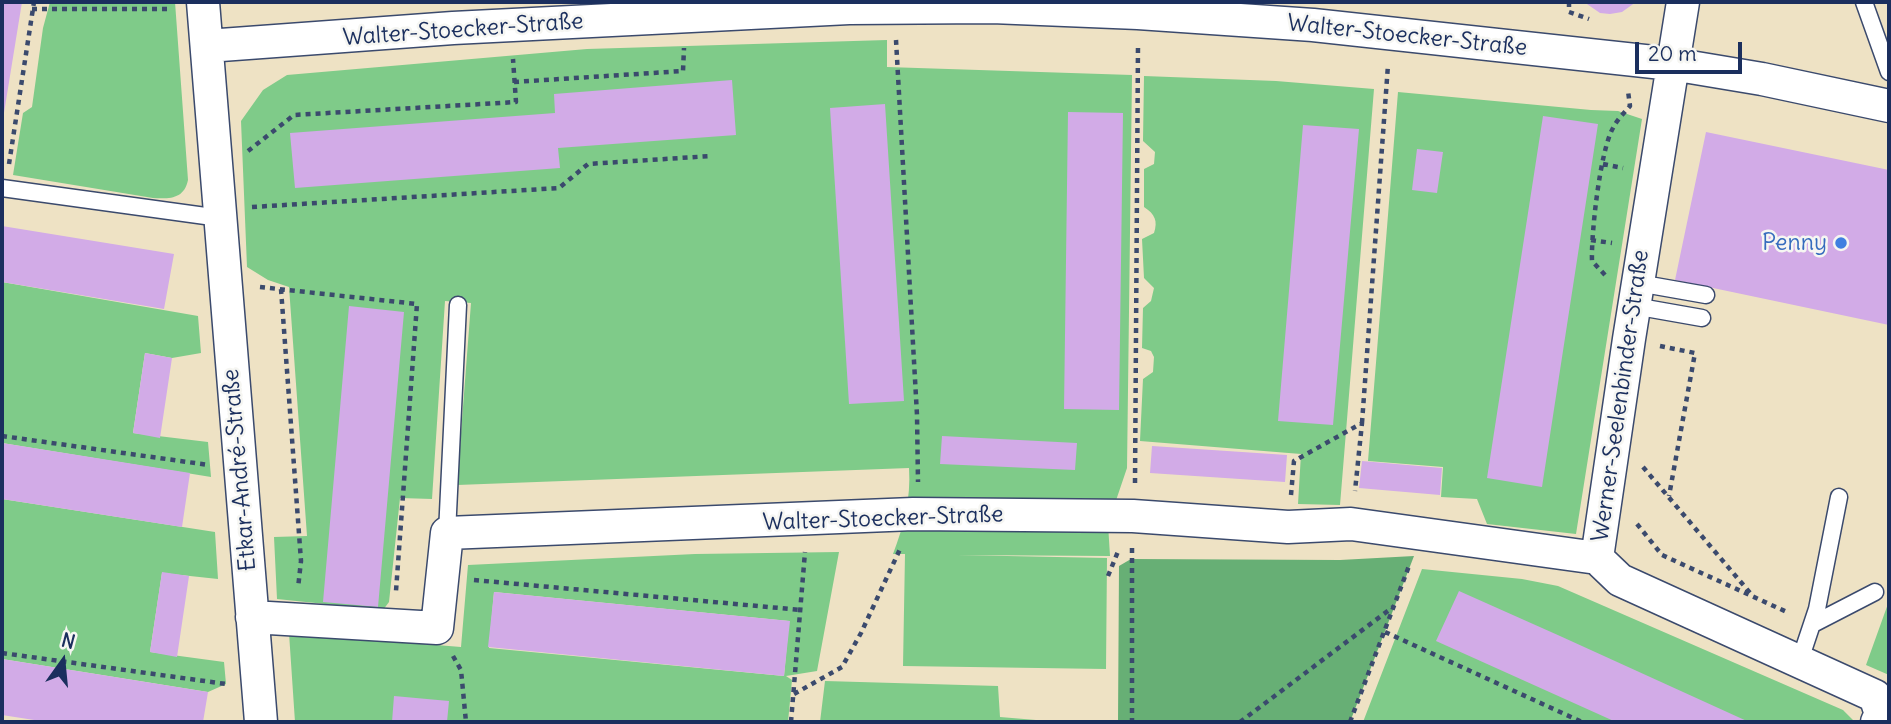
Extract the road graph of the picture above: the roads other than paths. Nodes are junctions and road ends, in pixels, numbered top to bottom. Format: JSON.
{"nodes":[{"id":1,"x":1683,"y":2,"type":"edge"},
{"id":2,"x":1864,"y":2,"type":"edge"},
{"id":3,"x":203,"y":5,"type":"edge"},
{"id":4,"x":849,"y":5,"type":"edge"},
{"id":5,"x":654,"y":10,"type":"edge"},
{"id":6,"x":207,"y":46,"type":"junction"},
{"id":7,"x":1672,"y":64,"type":"junction"},
{"id":8,"x":1889,"y":72,"type":"edge"},
{"id":9,"x":1889,"y":106,"type":"edge"},
{"id":10,"x":4,"y":188,"type":"edge"},
{"id":11,"x":234,"y":213,"type":"junction"},
{"id":12,"x":1628,"y":289,"type":"junction"},
{"id":13,"x":1706,"y":295,"type":"dead end"},
{"id":14,"x":458,"y":305,"type":"dead end"},
{"id":15,"x":1702,"y":318,"type":"dead end"},
{"id":16,"x":1839,"y":497,"type":"dead end"},
{"id":17,"x":447,"y":533,"type":"junction"},
{"id":18,"x":1597,"y":558,"type":"junction"},
{"id":19,"x":1875,"y":592,"type":"dead end"},
{"id":20,"x":252,"y":617,"type":"junction"},
{"id":21,"x":1812,"y":624,"type":"junction"},
{"id":22,"x":1800,"y":660,"type":"junction"},
{"id":23,"x":1882,"y":711,"type":"edge"},
{"id":24,"x":261,"y":722,"type":"edge"}],
"edges":[{"from":1,"to":7,"type":"street","name":"Werner-Seelenbinder-Straße"},
{"from":2,"to":8,"type":"lane"},
{"from":3,"to":6,"type":"street","name":"Etkar-André-Straße"},
{"from":4,"to":5,"type":"street","name":"Walter-Stoecker-Straße"},
{"from":4,"to":7,"type":"street","name":"Walter-Stoecker-Straße"},
{"from":5,"to":6,"type":"street","name":"Walter-Stoecker-Straße"},
{"from":6,"to":11,"type":"street","name":"Etkar-André-Straße"},
{"from":7,"to":9,"type":"street","name":"Walter-Stoecker-Straße"},
{"from":7,"to":12,"type":"street","name":"Werner-Seelenbinder-Straße"},
{"from":10,"to":11,"type":"lane"},
{"from":11,"to":20,"type":"street","name":"Etkar-André-Straße"},
{"from":12,"to":13,"type":"lane"},
{"from":12,"to":15,"type":"lane"},
{"from":12,"to":18,"type":"street","name":"Werner-Seelenbinder-Straße"},
{"from":14,"to":17,"type":"lane"},
{"from":16,"to":21,"type":"lane"},
{"from":17,"to":18,"type":"street","name":"Walter-Stoecker-Straße"},
{"from":17,"to":20,"type":"street"},
{"from":18,"to":22,"type":"street","name":"Werner-Seelenbinder-Straße"},
{"from":19,"to":21,"type":"lane"},
{"from":20,"to":24,"type":"street","name":"Etkar-André-Straße"},
{"from":21,"to":22,"type":"lane"},
{"from":22,"to":23,"type":"street","name":"Werner-Seelenbinder-Straße"}]}
